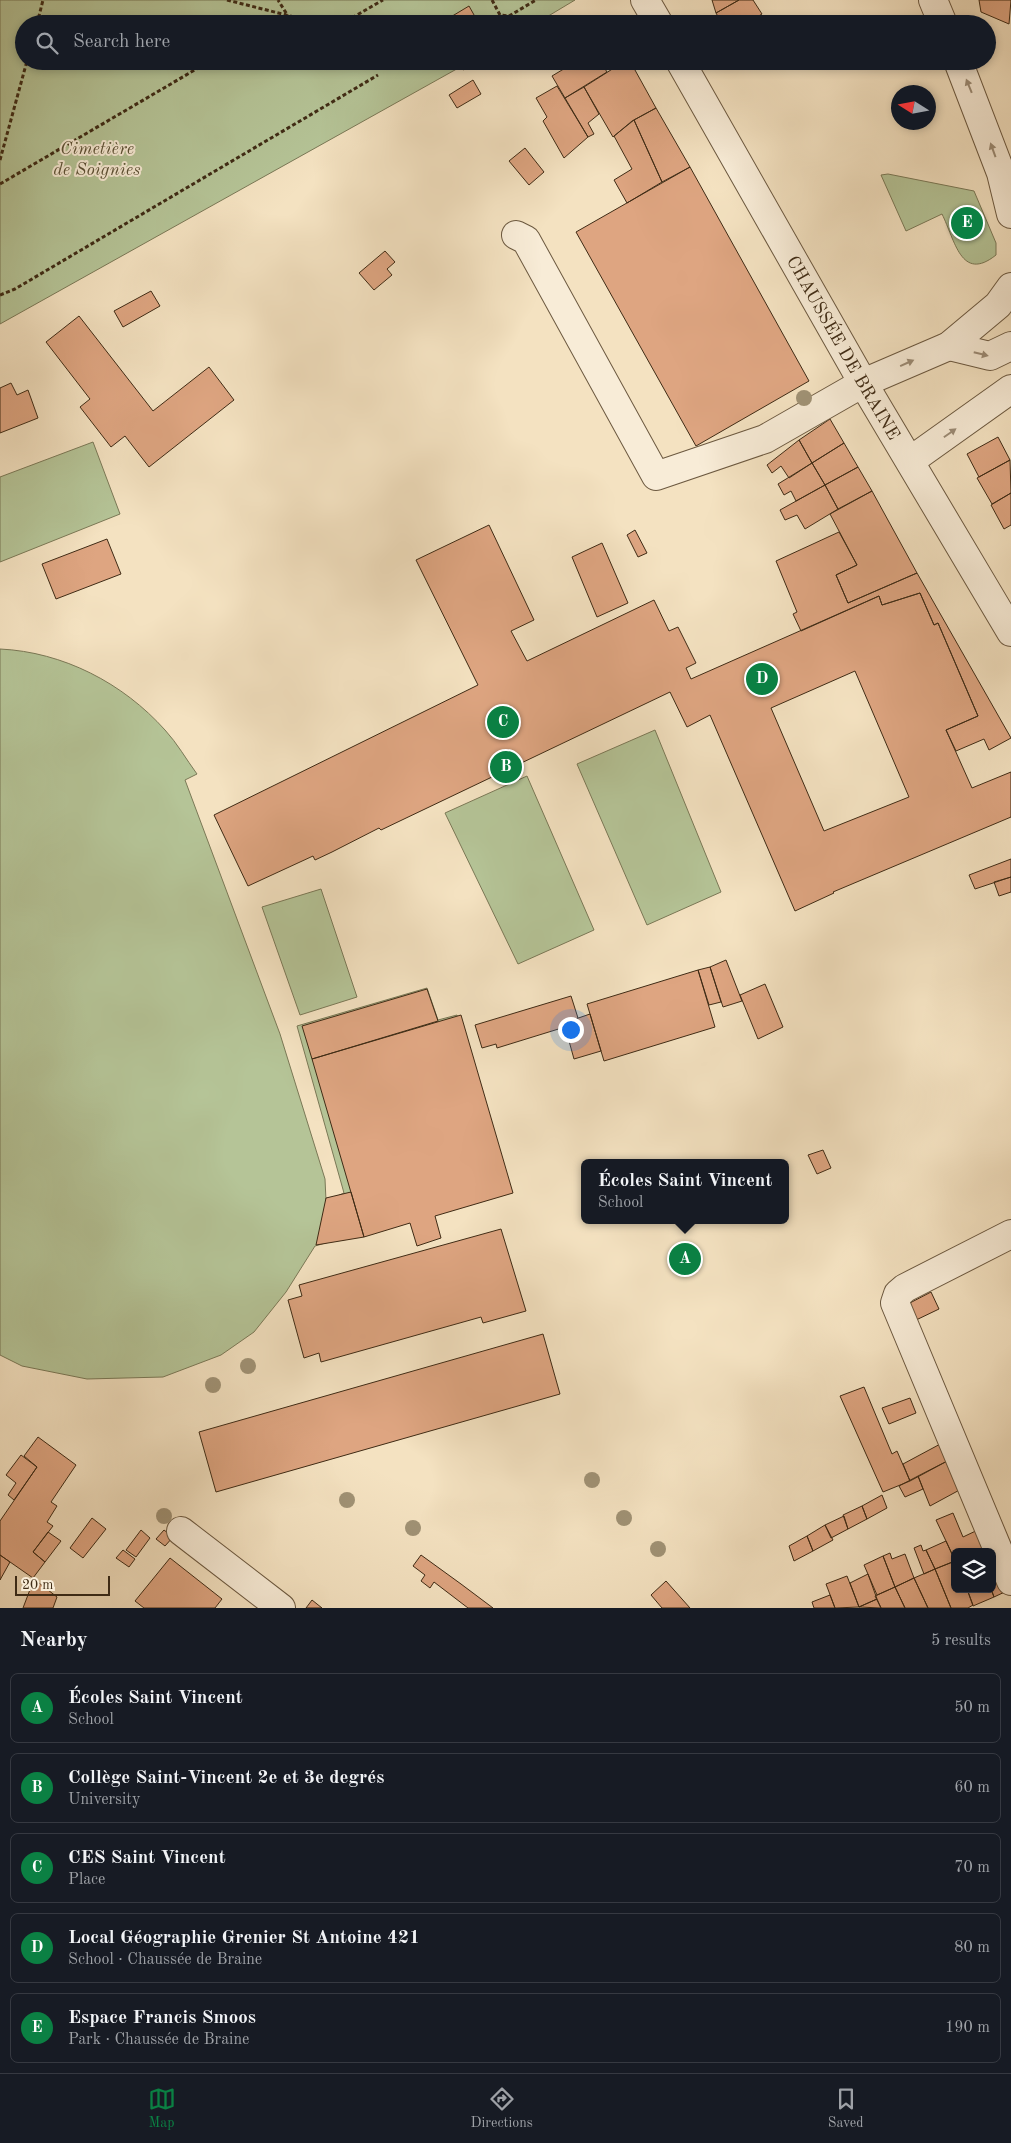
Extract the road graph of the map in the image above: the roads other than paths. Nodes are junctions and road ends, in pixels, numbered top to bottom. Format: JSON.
{"nodes":[{"id":1,"x":645,"y":0,"type":"edge"},
{"id":2,"x":933,"y":0,"type":"edge"},
{"id":3,"x":654,"y":15,"type":"edge"},
{"id":4,"x":939,"y":15,"type":"edge"},
{"id":5,"x":685,"y":70,"type":"edge"},
{"id":6,"x":961,"y":70,"type":"edge"},
{"id":7,"x":1011,"y":214,"type":"edge"},
{"id":8,"x":516,"y":235,"type":"dead end"},
{"id":9,"x":1011,"y":287,"type":"edge"},
{"id":10,"x":949,"y":346,"type":"junction"},
{"id":11,"x":1011,"y":346,"type":"edge"},
{"id":12,"x":862,"y":383,"type":"junction"},
{"id":13,"x":1011,"y":389,"type":"edge"},
{"id":14,"x":910,"y":461,"type":"junction"},
{"id":15,"x":1011,"y":632,"type":"edge"},
{"id":16,"x":1011,"y":1234,"type":"edge"},
{"id":17,"x":181,"y":1531,"type":"dead end"},
{"id":18,"x":1011,"y":1580,"type":"edge"},
{"id":19,"x":281,"y":1608,"type":"edge"}],
"edges":[{"from":1,"to":3,"type":"street"},
{"from":2,"to":4,"type":"street"},
{"from":5,"to":12,"type":"street","name":"CHAUSSÉE DE BRAINE"},
{"from":7,"to":6,"type":"street","one_way":true},
{"from":8,"to":12,"type":"street"},
{"from":9,"to":10,"type":"street"},
{"from":10,"to":11,"type":"street","one_way":true},
{"from":12,"to":10,"type":"street","one_way":true},
{"from":12,"to":14,"type":"street","name":"CHAUSSÉE DE BRAINE"},
{"from":14,"to":13,"type":"street","one_way":true},
{"from":14,"to":15,"type":"street","name":"CHAUSSÉE DE BRAINE"},
{"from":16,"to":18,"type":"street"},
{"from":17,"to":19,"type":"street"}]}
